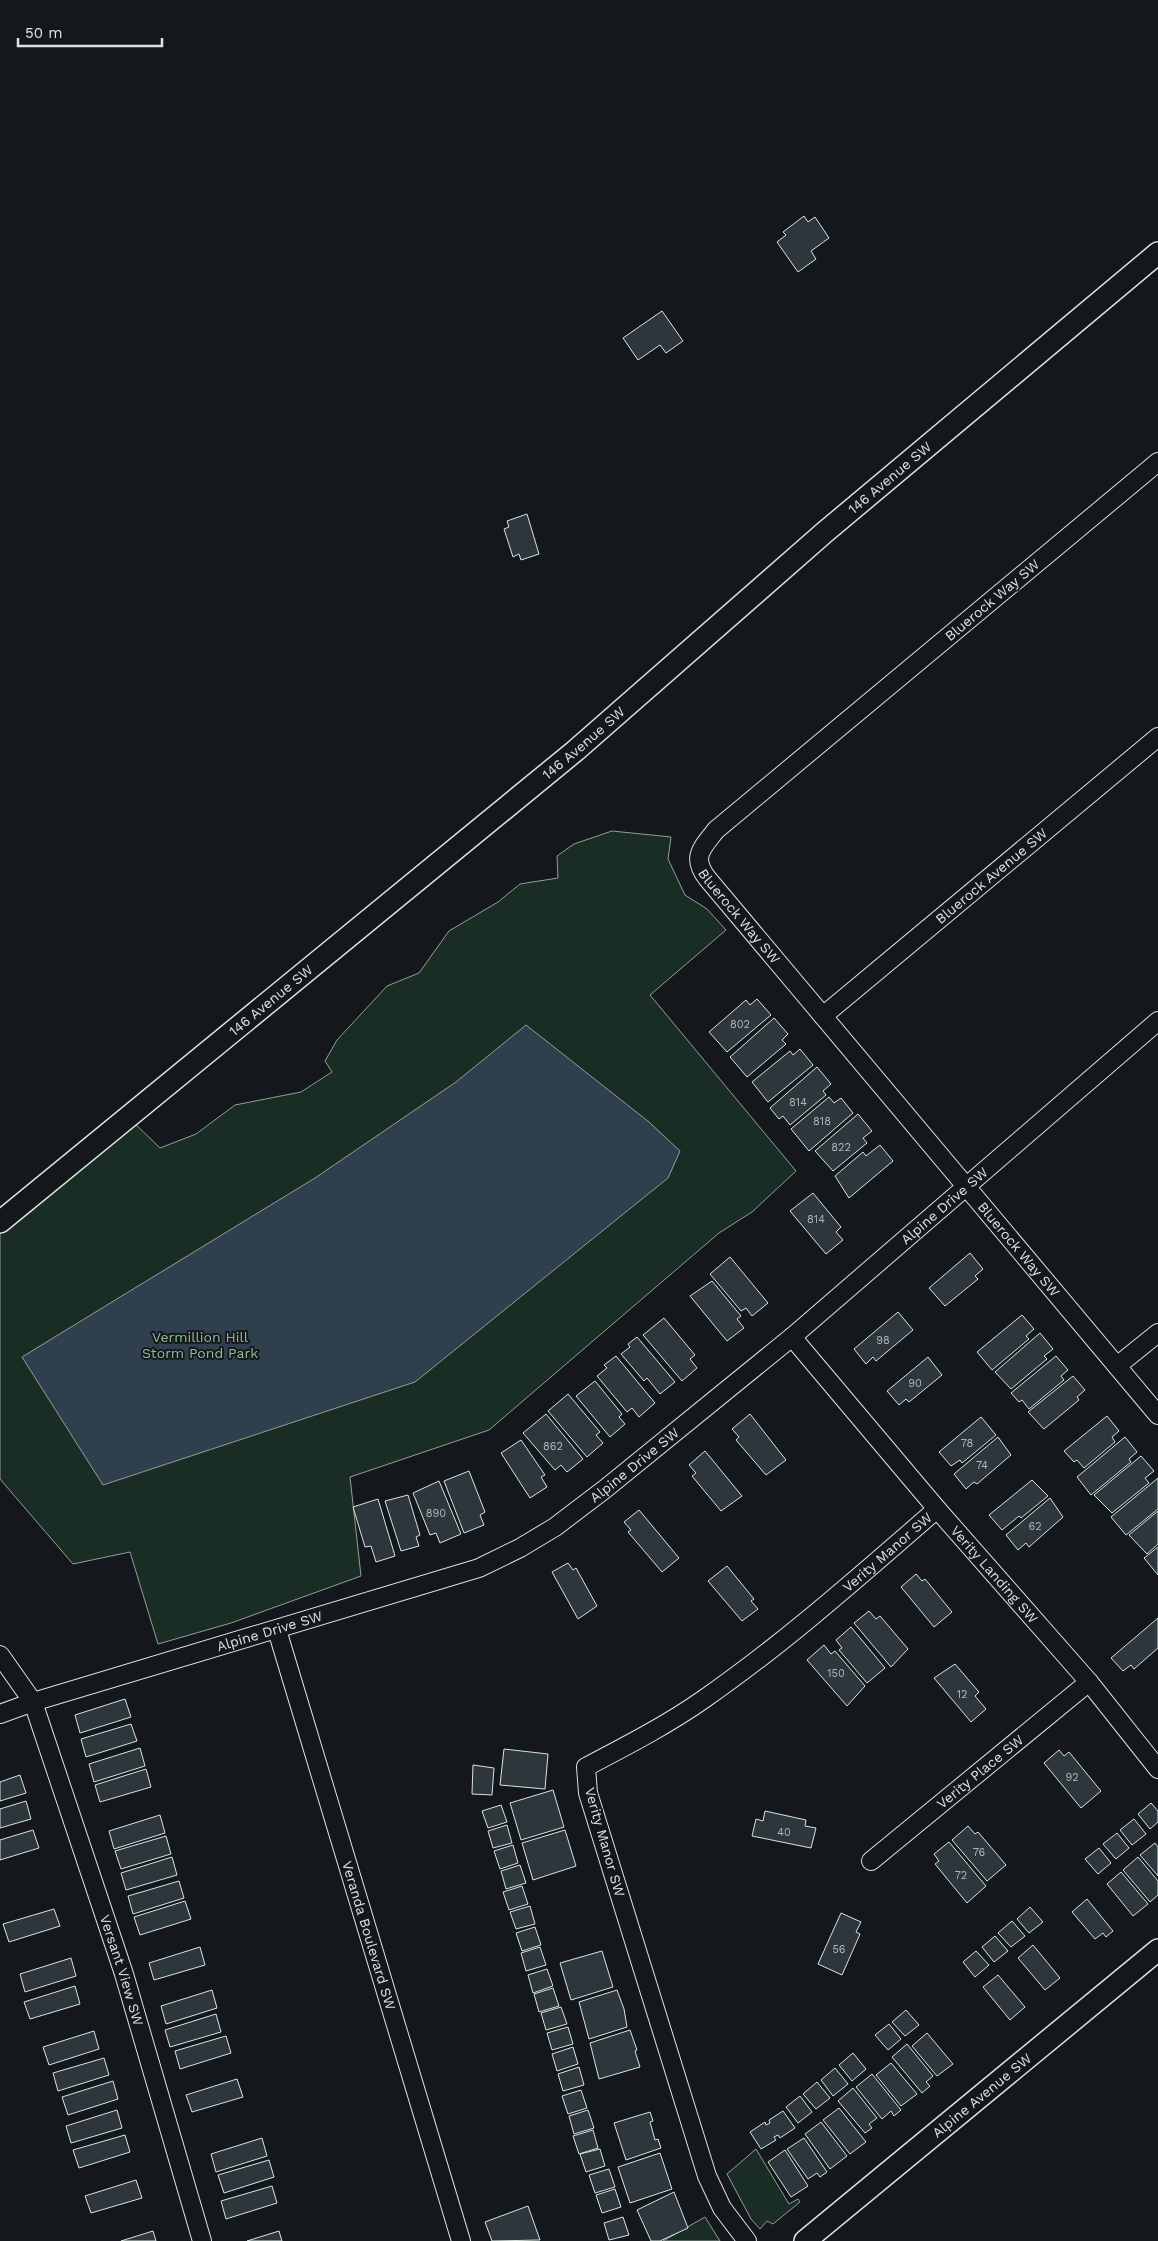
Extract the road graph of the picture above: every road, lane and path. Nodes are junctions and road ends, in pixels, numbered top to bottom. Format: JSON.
{"nodes":[{"id":1,"x":1158,"y":253,"type":"edge"},
{"id":2,"x":1158,"y":462,"type":"edge"},
{"id":3,"x":1158,"y":737,"type":"edge"},
{"id":4,"x":823,"y":1016,"type":"junction"},
{"id":5,"x":1158,"y":1021,"type":"edge"},
{"id":6,"x":967,"y":1187,"type":"junction"},
{"id":7,"x":0,"y":1222,"type":"edge"},
{"id":8,"x":1158,"y":1334,"type":"edge"},
{"id":9,"x":792,"y":1337,"type":"junction"},
{"id":10,"x":1117,"y":1366,"type":"junction"},
{"id":11,"x":1158,"y":1415,"type":"edge"},
{"id":12,"x":937,"y":1509,"type":"junction"},
{"id":13,"x":277,"y":1630,"type":"junction"},
{"id":14,"x":0,"y":1655,"type":"edge"},
{"id":15,"x":1089,"y":1682,"type":"junction"},
{"id":16,"x":33,"y":1702,"type":"junction"},
{"id":17,"x":0,"y":1714,"type":"edge"},
{"id":18,"x":1158,"y":1769,"type":"edge"},
{"id":19,"x":871,"y":1861,"type":"dead end"},
{"id":20,"x":1158,"y":1950,"type":"edge"},
{"id":21,"x":202,"y":2241,"type":"edge"},
{"id":22,"x":461,"y":2241,"type":"edge"},
{"id":23,"x":746,"y":2241,"type":"edge"},
{"id":24,"x":805,"y":2241,"type":"edge"}],
"edges":[{"from":1,"to":7,"type":"street","name":"146 Avenue SW"},
{"from":2,"to":4,"type":"street","name":"Bluerock Way SW"},
{"from":3,"to":4,"type":"street","name":"Bluerock Avenue SW"},
{"from":4,"to":6,"type":"street","name":"Bluerock Way SW"},
{"from":5,"to":6,"type":"street","name":"Alpine Drive SW"},
{"from":6,"to":9,"type":"street","name":"Alpine Drive SW"},
{"from":6,"to":10,"type":"street","name":"Bluerock Way SW"},
{"from":8,"to":10,"type":"street"},
{"from":9,"to":12,"type":"street","name":"Verity Landing SW"},
{"from":9,"to":13,"type":"street","name":"Alpine Drive SW"},
{"from":10,"to":11,"type":"street","name":"Bluerock Way SW"},
{"from":12,"to":15,"type":"street","name":"Verity Landing SW"},
{"from":12,"to":23,"type":"street","name":"Verity Manor SW"},
{"from":13,"to":16,"type":"street","name":"Alpine Drive SW"},
{"from":13,"to":22,"type":"street","name":"Veranda Boulevard SW"},
{"from":14,"to":16,"type":"street","name":"Versant View SW"},
{"from":15,"to":18,"type":"street","name":"Verity Landing SW"},
{"from":15,"to":19,"type":"street","name":"Verity Place SW"},
{"from":16,"to":17,"type":"street","name":"Alpine Drive SW"},
{"from":16,"to":21,"type":"street","name":"Versant View SW"},
{"from":20,"to":24,"type":"street","name":"Alpine Avenue SW"}]}
